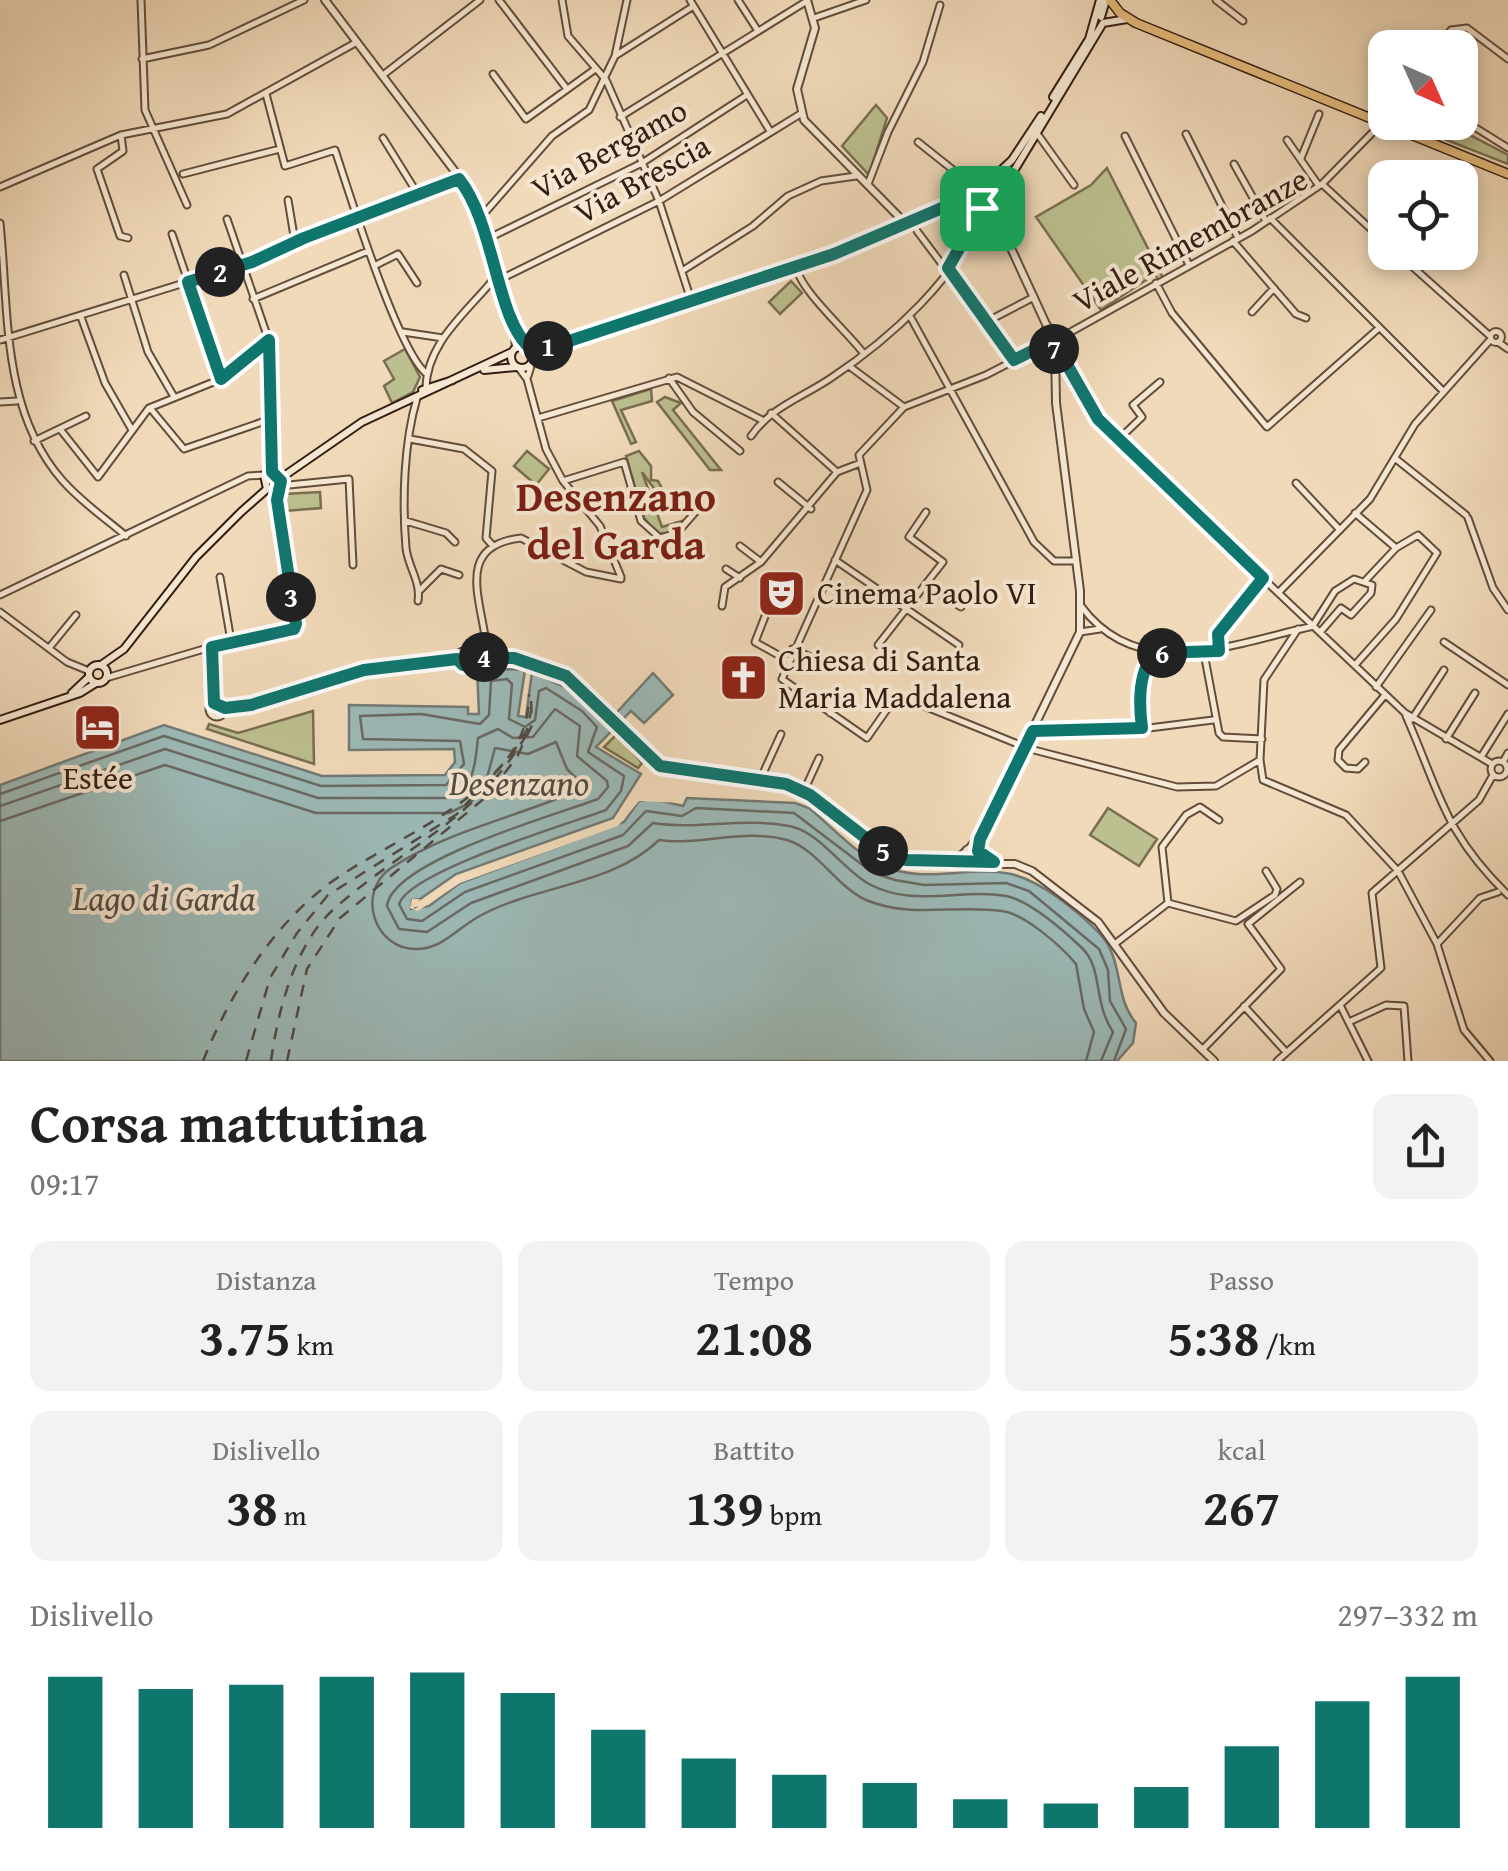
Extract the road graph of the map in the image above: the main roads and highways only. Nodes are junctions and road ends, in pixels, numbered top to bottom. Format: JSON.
{"nodes":[{"id":1,"x":325,"y":0,"type":"edge"},
{"id":2,"x":807,"y":0,"type":"edge"},
{"id":3,"x":1108,"y":0,"type":"edge"},
{"id":4,"x":1127,"y":18,"type":"junction"},
{"id":5,"x":1146,"y":26,"type":"junction"},
{"id":6,"x":1096,"y":37,"type":"junction"},
{"id":7,"x":1508,"y":174,"type":"edge"},
{"id":8,"x":978,"y":189,"type":"junction"},
{"id":9,"x":956,"y":202,"type":"junction"},
{"id":10,"x":994,"y":203,"type":"junction"},
{"id":11,"x":980,"y":207,"type":"junction"},
{"id":12,"x":906,"y":225,"type":"junction"},
{"id":13,"x":514,"y":326,"type":"junction"},
{"id":14,"x":554,"y":346,"type":"junction"},
{"id":15,"x":528,"y":347,"type":"junction"},
{"id":16,"x":514,"y":350,"type":"junction"},
{"id":17,"x":532,"y":361,"type":"junction"},
{"id":18,"x":518,"y":367,"type":"junction"},
{"id":19,"x":473,"y":372,"type":"junction"},
{"id":20,"x":453,"y":380,"type":"junction"},
{"id":21,"x":386,"y":410,"type":"junction"},
{"id":22,"x":279,"y":484,"type":"junction"},
{"id":23,"x":266,"y":488,"type":"junction"},
{"id":24,"x":118,"y":655,"type":"junction"},
{"id":25,"x":101,"y":665,"type":"junction"},
{"id":26,"x":107,"y":675,"type":"junction"},
{"id":27,"x":91,"y":677,"type":"junction"},
{"id":28,"x":0,"y":720,"type":"edge"},
{"id":29,"x":973,"y":851,"type":"junction"},
{"id":30,"x":994,"y":862,"type":"junction"},
{"id":31,"x":972,"y":864,"type":"junction"},
{"id":32,"x":1214,"y":1061,"type":"edge"}],
"edges":[{"from":1,"to":13,"type":"main road"},
{"from":2,"to":12,"type":"main road"},
{"from":3,"to":4,"type":"main road"},
{"from":3,"to":5,"type":"main road"},
{"from":3,"to":6,"type":"main road"},
{"from":3,"to":8,"type":"main road"},
{"from":4,"to":5,"type":"main road"},
{"from":4,"to":6,"type":"main road"},
{"from":5,"to":7,"type":"main road"},
{"from":6,"to":10,"type":"main road"},
{"from":8,"to":9,"type":"main road"},
{"from":8,"to":10,"type":"main road"},
{"from":8,"to":11,"type":"main road"},
{"from":9,"to":11,"type":"main road"},
{"from":9,"to":12,"type":"main road"},
{"from":10,"to":11,"type":"main road"},
{"from":10,"to":29,"type":"main road"},
{"from":12,"to":14,"type":"main road"},
{"from":13,"to":15,"type":"main road"},
{"from":13,"to":16,"type":"main road"},
{"from":14,"to":15,"type":"main road"},
{"from":14,"to":17,"type":"main road"},
{"from":15,"to":16,"type":"main road"},
{"from":15,"to":17,"type":"main road"},
{"from":16,"to":18,"type":"main road"},
{"from":16,"to":19,"type":"main road"},
{"from":17,"to":18,"type":"main road"},
{"from":18,"to":19,"type":"main road"},
{"from":19,"to":20,"type":"main road"},
{"from":20,"to":21,"type":"main road"},
{"from":20,"to":21,"type":"main road"},
{"from":21,"to":22,"type":"main road"},
{"from":22,"to":23,"type":"main road"},
{"from":22,"to":23,"type":"main road"},
{"from":23,"to":24,"type":"main road"},
{"from":24,"to":25,"type":"main road"},
{"from":24,"to":26,"type":"main road"},
{"from":25,"to":26,"type":"main road"},
{"from":25,"to":27,"type":"main road"},
{"from":26,"to":27,"type":"main road"},
{"from":27,"to":28,"type":"main road"},
{"from":29,"to":30,"type":"main road"},
{"from":29,"to":31,"type":"main road"},
{"from":29,"to":31,"type":"main road"},
{"from":30,"to":31,"type":"main road"},
{"from":30,"to":32,"type":"main road"}]}
